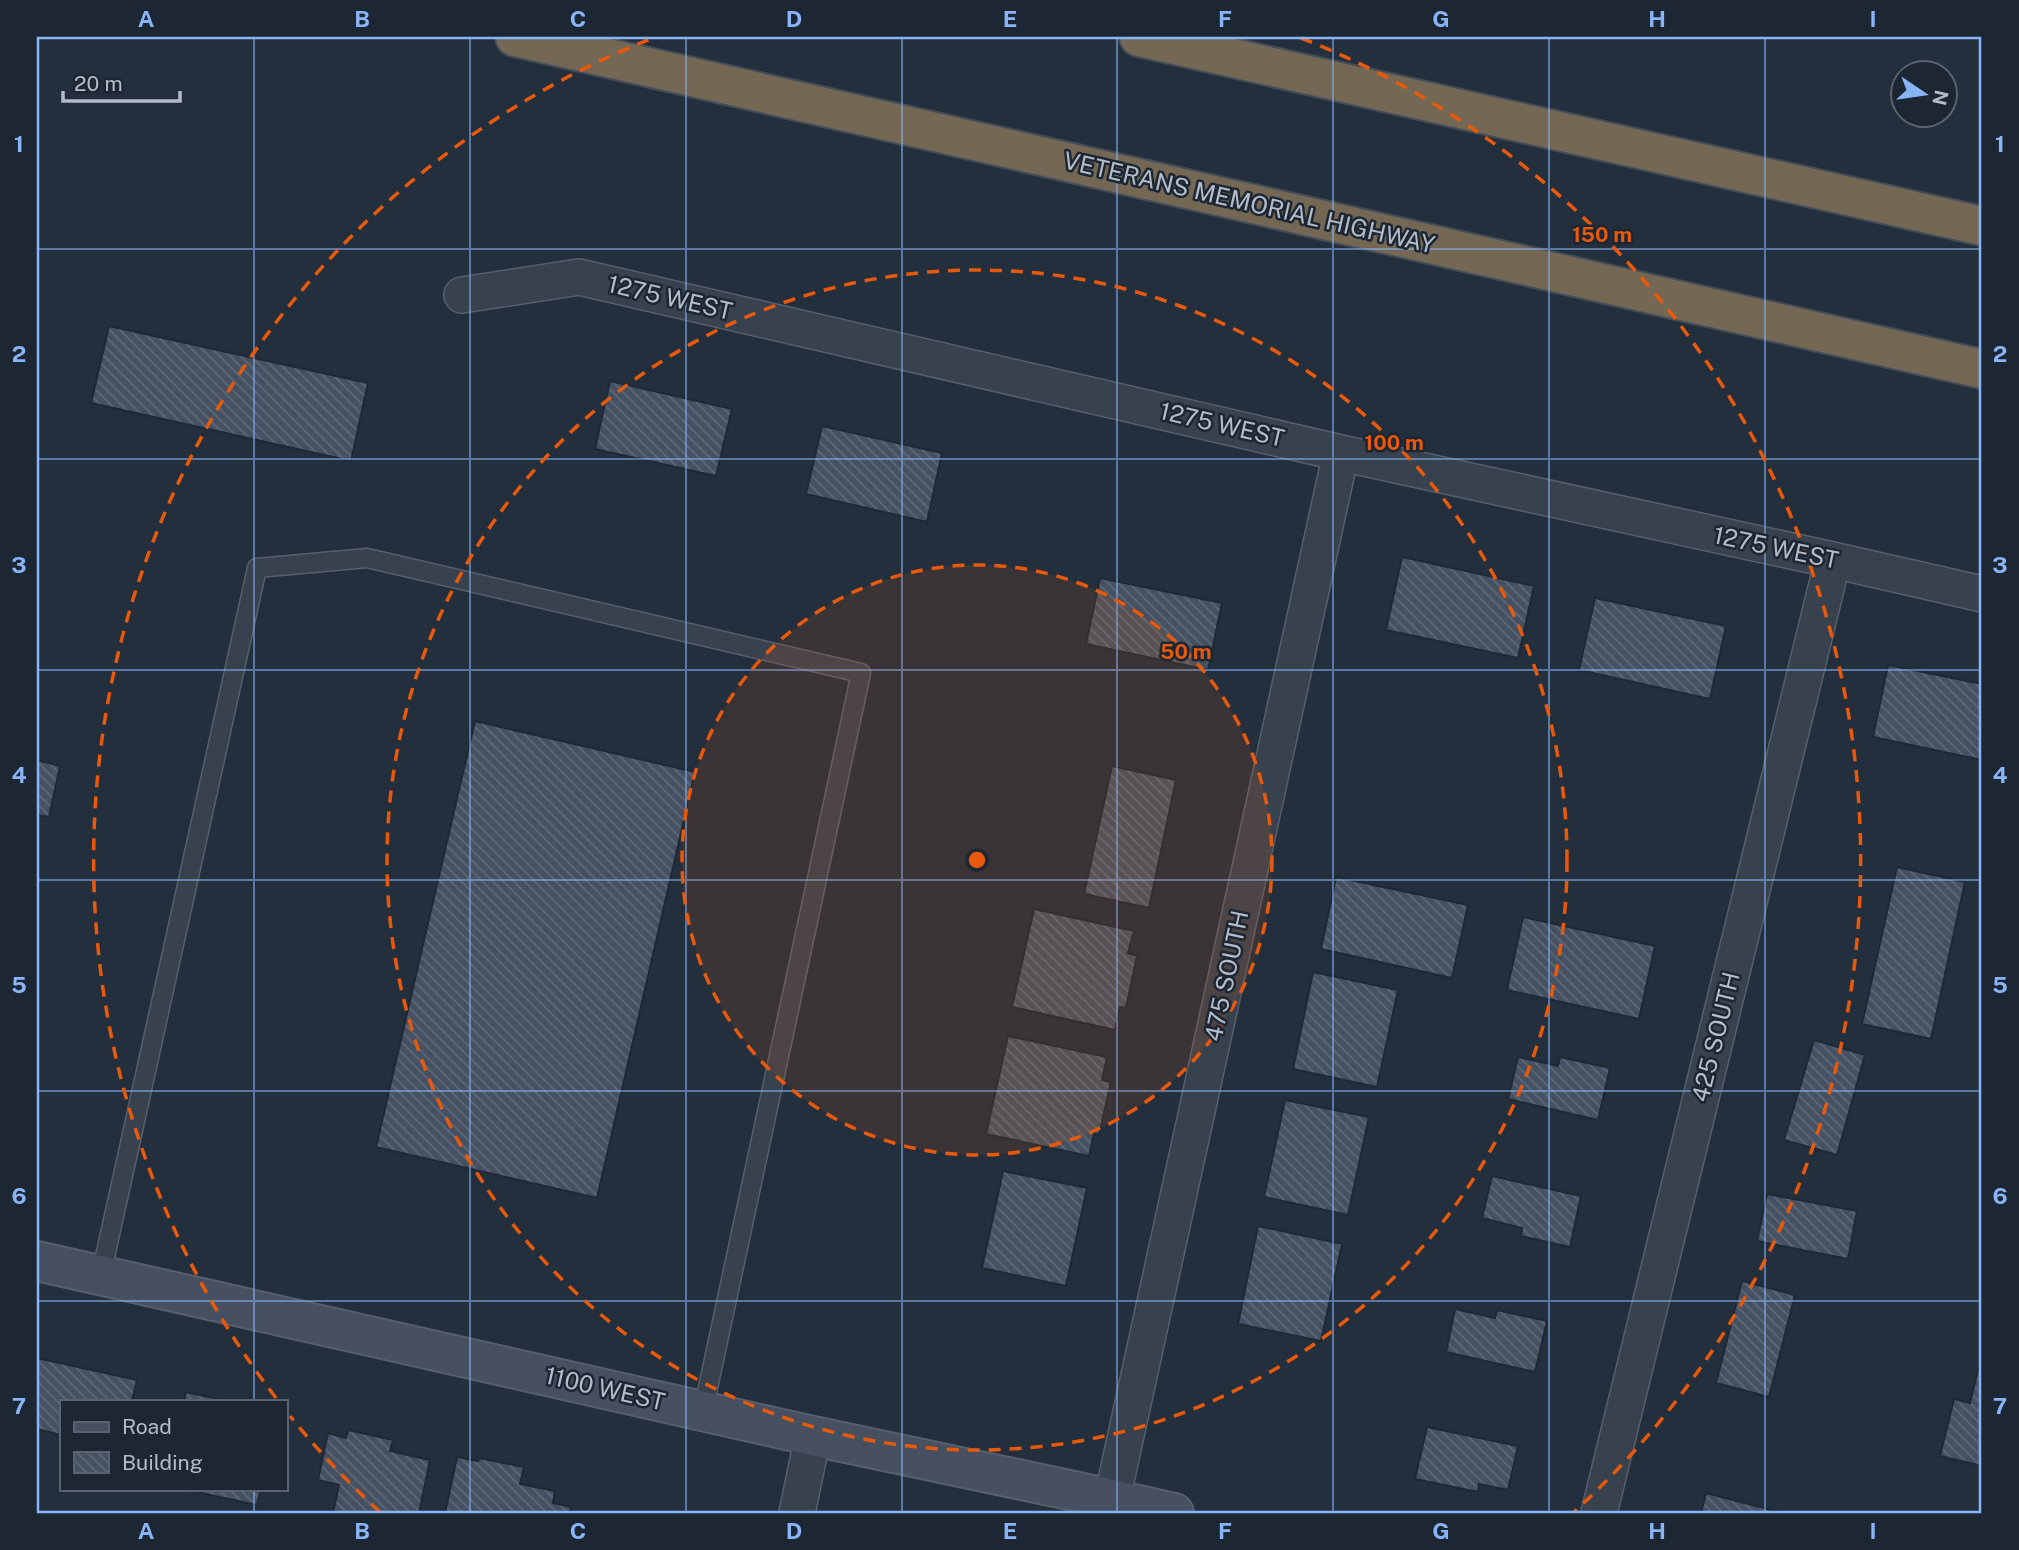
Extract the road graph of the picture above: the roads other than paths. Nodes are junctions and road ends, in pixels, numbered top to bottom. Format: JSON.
{"nodes":[{"id":1,"x":515,"y":37,"type":"edge"},
{"id":2,"x":1139,"y":37,"type":"edge"},
{"id":3,"x":1982,"y":226,"type":"edge"},
{"id":4,"x":462,"y":295,"type":"dead end"},
{"id":5,"x":1982,"y":369,"type":"edge"},
{"id":6,"x":1341,"y":453,"type":"junction"},
{"id":7,"x":1833,"y":560,"type":"junction"},
{"id":8,"x":1982,"y":594,"type":"edge"},
{"id":9,"x":37,"y":1261,"type":"edge"},
{"id":10,"x":101,"y":1275,"type":"junction"},
{"id":11,"x":703,"y":1411,"type":"junction"},
{"id":12,"x":813,"y":1436,"type":"junction"},
{"id":13,"x":1112,"y":1499,"type":"junction"},
{"id":14,"x":797,"y":1513,"type":"edge"},
{"id":15,"x":1174,"y":1513,"type":"edge"},
{"id":16,"x":1599,"y":1513,"type":"edge"}],
"edges":[{"from":1,"to":5,"type":"highway","name":"VETERANS MEMORIAL HIGHWAY"},
{"from":2,"to":3,"type":"highway"},
{"from":4,"to":6,"type":"street","name":"1275 WEST"},
{"from":6,"to":7,"type":"street","name":"1275 WEST"},
{"from":6,"to":13,"type":"street","name":"475 SOUTH"},
{"from":7,"to":8,"type":"street","name":"1275 WEST"},
{"from":7,"to":16,"type":"street","name":"425 SOUTH"},
{"from":9,"to":10,"type":"street","name":"1100 WEST"},
{"from":10,"to":11,"type":"street","name":"1100 WEST"},
{"from":10,"to":11,"type":"lane"},
{"from":11,"to":12,"type":"street","name":"1100 WEST"},
{"from":12,"to":13,"type":"street","name":"1100 WEST"},
{"from":12,"to":14,"type":"street"},
{"from":13,"to":15,"type":"street","name":"1100 WEST"}]}
